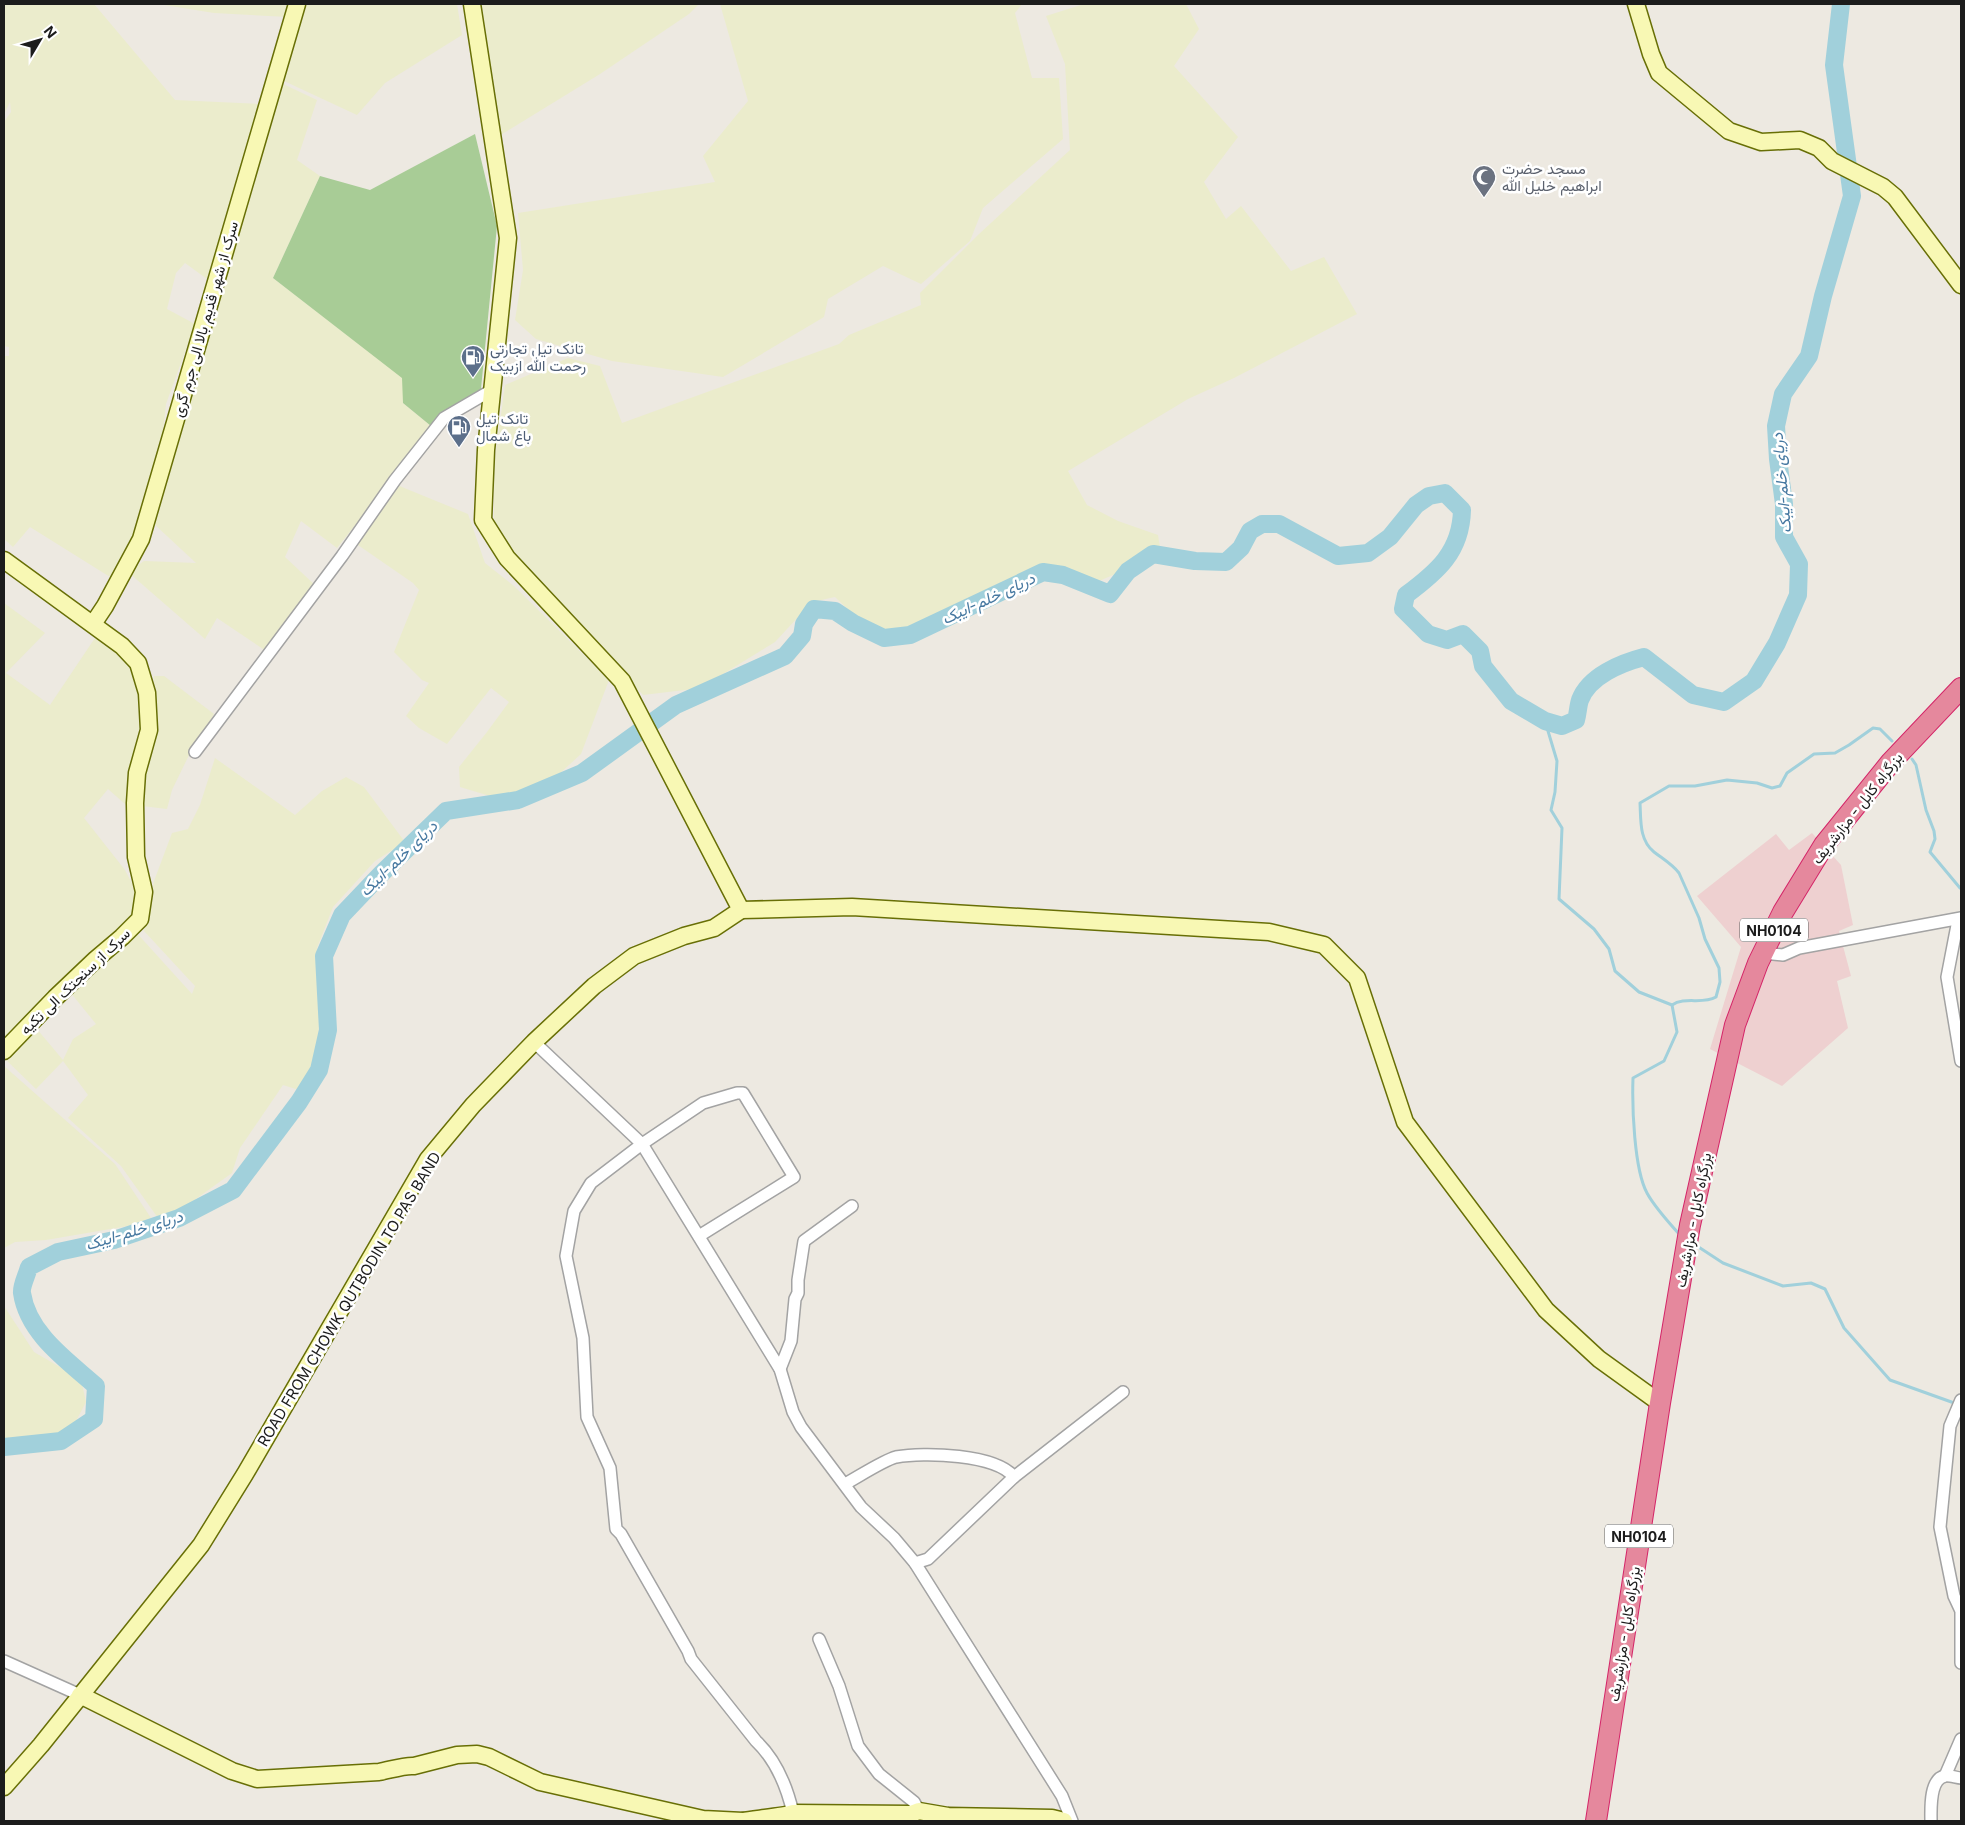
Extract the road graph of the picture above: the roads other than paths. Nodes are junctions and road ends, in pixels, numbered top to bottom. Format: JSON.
{"nodes":[{"id":1,"x":296,"y":4,"type":"edge"},
{"id":2,"x":472,"y":4,"type":"edge"},
{"id":3,"x":1636,"y":4,"type":"edge"},
{"id":4,"x":1961,"y":285,"type":"edge"},
{"id":5,"x":492,"y":390,"type":"junction"},
{"id":6,"x":4,"y":560,"type":"edge"},
{"id":7,"x":93,"y":624,"type":"junction"},
{"id":8,"x":1961,"y":688,"type":"edge"},
{"id":9,"x":195,"y":752,"type":"dead end"},
{"id":10,"x":741,"y":910,"type":"junction"},
{"id":11,"x":1960,"y":921,"type":"edge"},
{"id":12,"x":1763,"y":952,"type":"junction"},
{"id":13,"x":534,"y":1042,"type":"junction"},
{"id":14,"x":4,"y":1051,"type":"edge"},
{"id":15,"x":1961,"y":1061,"type":"edge"},
{"id":16,"x":642,"y":1144,"type":"junction"},
{"id":17,"x":852,"y":1206,"type":"dead end"},
{"id":18,"x":699,"y":1236,"type":"junction"},
{"id":19,"x":780,"y":1369,"type":"junction"},
{"id":20,"x":1123,"y":1392,"type":"dead end"},
{"id":21,"x":1961,"y":1400,"type":"edge"},
{"id":22,"x":1660,"y":1402,"type":"junction"},
{"id":23,"x":1014,"y":1477,"type":"junction"},
{"id":24,"x":845,"y":1484,"type":"junction"},
{"id":25,"x":915,"y":1563,"type":"junction"},
{"id":26,"x":819,"y":1639,"type":"dead end"},
{"id":27,"x":4,"y":1661,"type":"edge"},
{"id":28,"x":1961,"y":1663,"type":"edge"},
{"id":29,"x":80,"y":1695,"type":"junction"},
{"id":30,"x":1961,"y":1739,"type":"edge"},
{"id":31,"x":1945,"y":1776,"type":"junction"},
{"id":32,"x":1961,"y":1778,"type":"edge"},
{"id":33,"x":4,"y":1787,"type":"edge"},
{"id":34,"x":919,"y":1811,"type":"junction"},
{"id":35,"x":793,"y":1813,"type":"junction"},
{"id":36,"x":743,"y":1821,"type":"edge"},
{"id":37,"x":1064,"y":1821,"type":"edge"},
{"id":38,"x":1072,"y":1821,"type":"edge"},
{"id":39,"x":1596,"y":1821,"type":"edge"},
{"id":40,"x":1931,"y":1821,"type":"edge"}],
"edges":[{"from":1,"to":7,"type":"main road","name":"سرک از شهر قدیم بالا الی جرم گری"},
{"from":2,"to":5,"type":"main road"},
{"from":3,"to":4,"type":"main road"},
{"from":5,"to":9,"type":"street"},
{"from":5,"to":10,"type":"main road"},
{"from":6,"to":7,"type":"main road","name":"سرک از سنجتک الی تکیه"},
{"from":7,"to":14,"type":"main road","name":"سرک از سنجتک الی تکیه"},
{"from":8,"to":12,"type":"highway","name":"بزرگراه کابل - مزارشریف","number":"NH0104"},
{"from":10,"to":13,"type":"main road","name":"ROAD FROM CHOWK QUTBODIN TO PAS BAND"},
{"from":10,"to":22,"type":"main road"},
{"from":11,"to":12,"type":"street"},
{"from":11,"to":15,"type":"street"},
{"from":12,"to":22,"type":"highway","name":"بزرگراه کابل - مزارشریف","number":"NH0104"},
{"from":13,"to":16,"type":"street"},
{"from":13,"to":29,"type":"main road","name":"ROAD FROM CHOWK QUTBODIN TO PAS BAND"},
{"from":16,"to":18,"type":"street"},
{"from":16,"to":18,"type":"street"},
{"from":16,"to":35,"type":"street"},
{"from":17,"to":19,"type":"street"},
{"from":18,"to":19,"type":"street"},
{"from":19,"to":24,"type":"street"},
{"from":20,"to":23,"type":"street"},
{"from":21,"to":28,"type":"street"},
{"from":22,"to":39,"type":"highway","name":"بزرگراه کابل - مزارشریف","number":"NH0104"},
{"from":23,"to":24,"type":"street"},
{"from":23,"to":25,"type":"street"},
{"from":24,"to":25,"type":"street"},
{"from":25,"to":38,"type":"street"},
{"from":26,"to":34,"type":"street"},
{"from":27,"to":29,"type":"street"},
{"from":29,"to":33,"type":"main road","name":"ROAD FROM CHOWK QUTBODIN TO PAS BAND"},
{"from":29,"to":36,"type":"main road"},
{"from":30,"to":31,"type":"street"},
{"from":31,"to":32,"type":"street"},
{"from":31,"to":40,"type":"street"},
{"from":34,"to":35,"type":"main road"},
{"from":34,"to":37,"type":"main road"},
{"from":35,"to":36,"type":"main road"}]}
